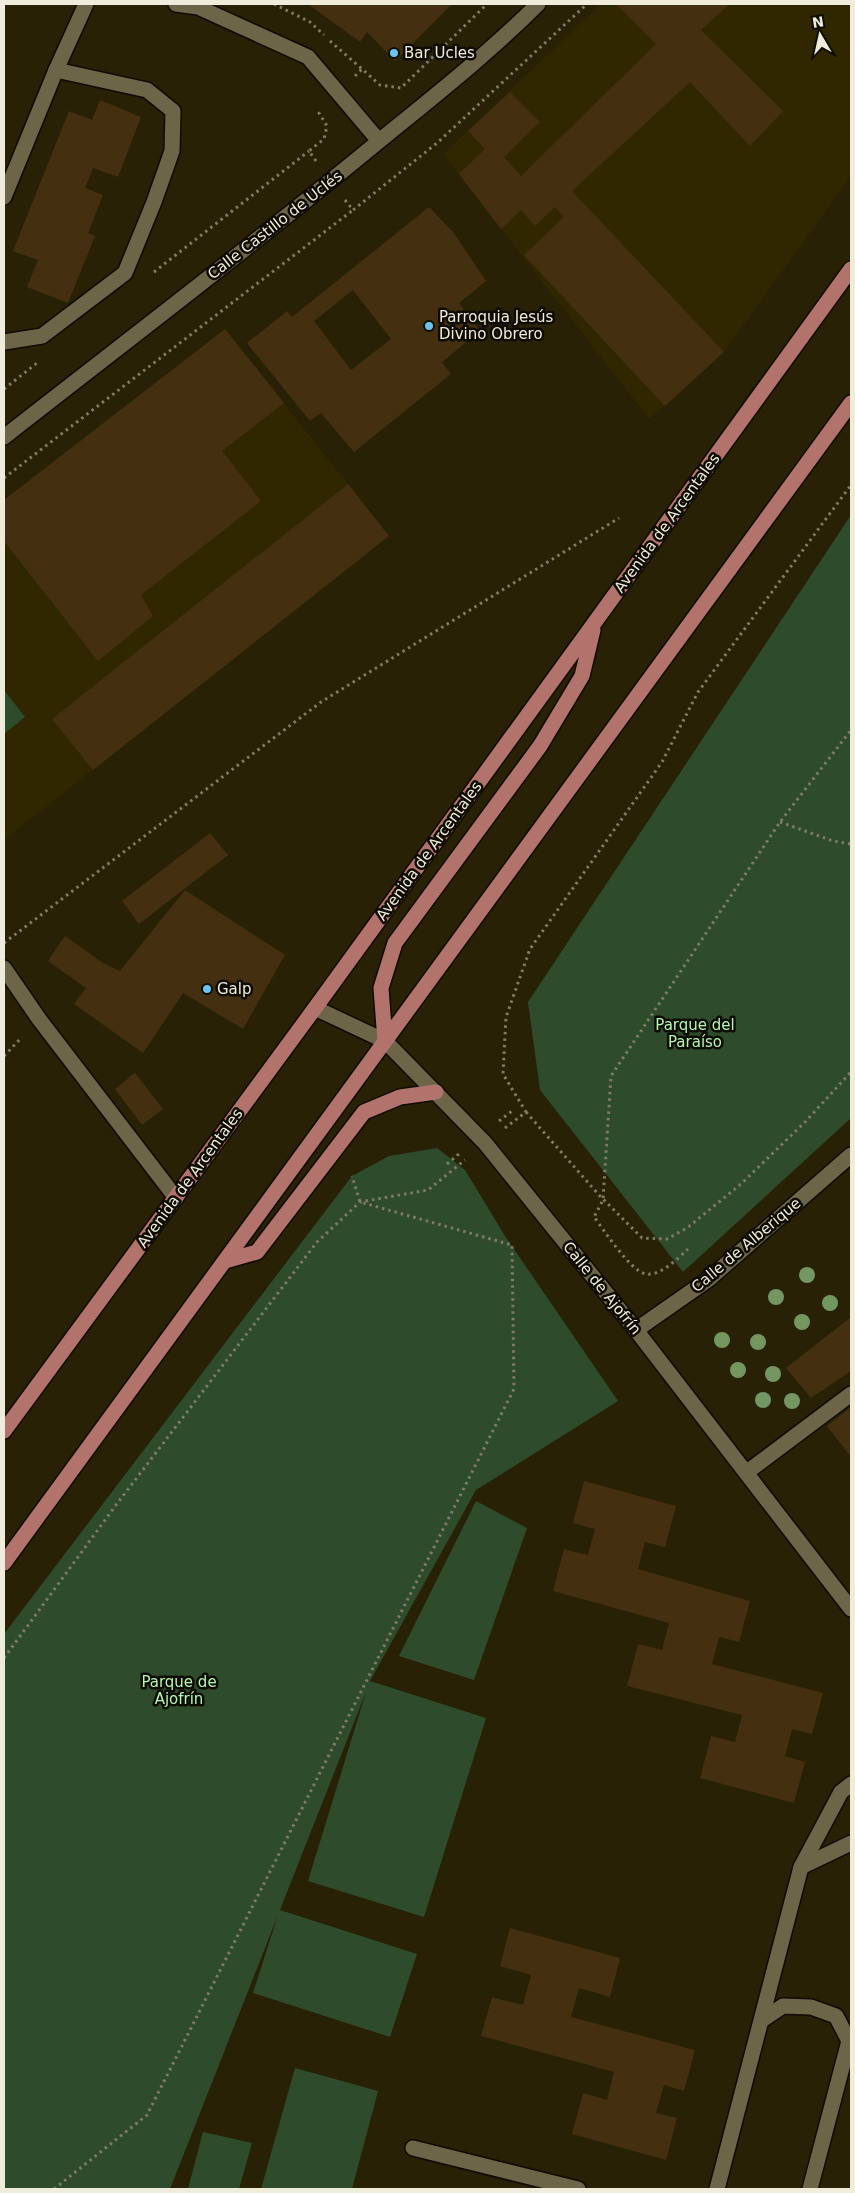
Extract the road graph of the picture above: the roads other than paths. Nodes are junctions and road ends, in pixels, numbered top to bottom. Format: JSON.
{"nodes":[{"id":1,"x":86,"y":4,"type":"edge"},
{"id":2,"x":176,"y":4,"type":"edge"},
{"id":3,"x":538,"y":4,"type":"edge"},
{"id":4,"x":198,"y":5,"type":"edge"},
{"id":5,"x":56,"y":70,"type":"junction"},
{"id":6,"x":379,"y":141,"type":"junction"},
{"id":7,"x":4,"y":198,"type":"edge"},
{"id":8,"x":851,"y":269,"type":"edge"},
{"id":9,"x":4,"y":342,"type":"edge"},
{"id":10,"x":851,"y":403,"type":"edge"},
{"id":11,"x":4,"y":437,"type":"edge"},
{"id":12,"x":595,"y":623,"type":"junction"},
{"id":13,"x":4,"y":968,"type":"edge"},
{"id":14,"x":316,"y":1008,"type":"junction"},
{"id":15,"x":385,"y":1041,"type":"junction"},
{"id":16,"x":436,"y":1092,"type":"junction"},
{"id":17,"x":851,"y":1155,"type":"edge"},
{"id":18,"x":176,"y":1198,"type":"junction"},
{"id":19,"x":224,"y":1261,"type":"junction"},
{"id":20,"x":636,"y":1330,"type":"junction"},
{"id":21,"x":851,"y":1394,"type":"edge"},
{"id":22,"x":4,"y":1431,"type":"edge"},
{"id":23,"x":747,"y":1472,"type":"junction"},
{"id":24,"x":4,"y":1563,"type":"edge"},
{"id":25,"x":851,"y":1609,"type":"edge"},
{"id":26,"x":851,"y":1784,"type":"edge"},
{"id":27,"x":851,"y":1843,"type":"edge"},
{"id":28,"x":801,"y":1867,"type":"junction"},
{"id":29,"x":762,"y":2020,"type":"junction"},
{"id":30,"x":413,"y":2148,"type":"dead end"},
{"id":31,"x":557,"y":2187,"type":"edge"},
{"id":32,"x":578,"y":2189,"type":"edge"},
{"id":33,"x":717,"y":2189,"type":"edge"},
{"id":34,"x":810,"y":2189,"type":"edge"}],
"edges":[{"from":1,"to":5,"type":"street"},
{"from":2,"to":4,"type":"street"},
{"from":3,"to":6,"type":"street","name":"Calle Castillo de Uclés"},
{"from":4,"to":6,"type":"street"},
{"from":5,"to":7,"type":"street"},
{"from":5,"to":9,"type":"street"},
{"from":6,"to":11,"type":"street","name":"Calle Castillo de Uclés"},
{"from":8,"to":12,"type":"main road","name":"Avenida de Arcentales"},
{"from":10,"to":15,"type":"main road"},
{"from":12,"to":14,"type":"main road","name":"Avenida de Arcentales"},
{"from":12,"to":15,"type":"main road"},
{"from":13,"to":18,"type":"street"},
{"from":14,"to":15,"type":"street","name":"Calle de Ajofrín"},
{"from":14,"to":18,"type":"main road","name":"Avenida de Arcentales"},
{"from":15,"to":16,"type":"street","name":"Calle de Ajofrín"},
{"from":15,"to":19,"type":"main road"},
{"from":16,"to":19,"type":"main road"},
{"from":16,"to":20,"type":"street","name":"Calle de Ajofrín"},
{"from":17,"to":20,"type":"street","name":"Calle de Alberique"},
{"from":18,"to":22,"type":"main road","name":"Avenida de Arcentales"},
{"from":19,"to":24,"type":"main road"},
{"from":20,"to":23,"type":"street","name":"Calle de Ajofrín"},
{"from":21,"to":23,"type":"street"},
{"from":23,"to":25,"type":"street","name":"Calle de Ajofrín"},
{"from":26,"to":28,"type":"street"},
{"from":27,"to":28,"type":"street"},
{"from":28,"to":29,"type":"street"},
{"from":29,"to":33,"type":"street"},
{"from":29,"to":34,"type":"street"},
{"from":30,"to":31,"type":"street"},
{"from":31,"to":32,"type":"street"}]}
